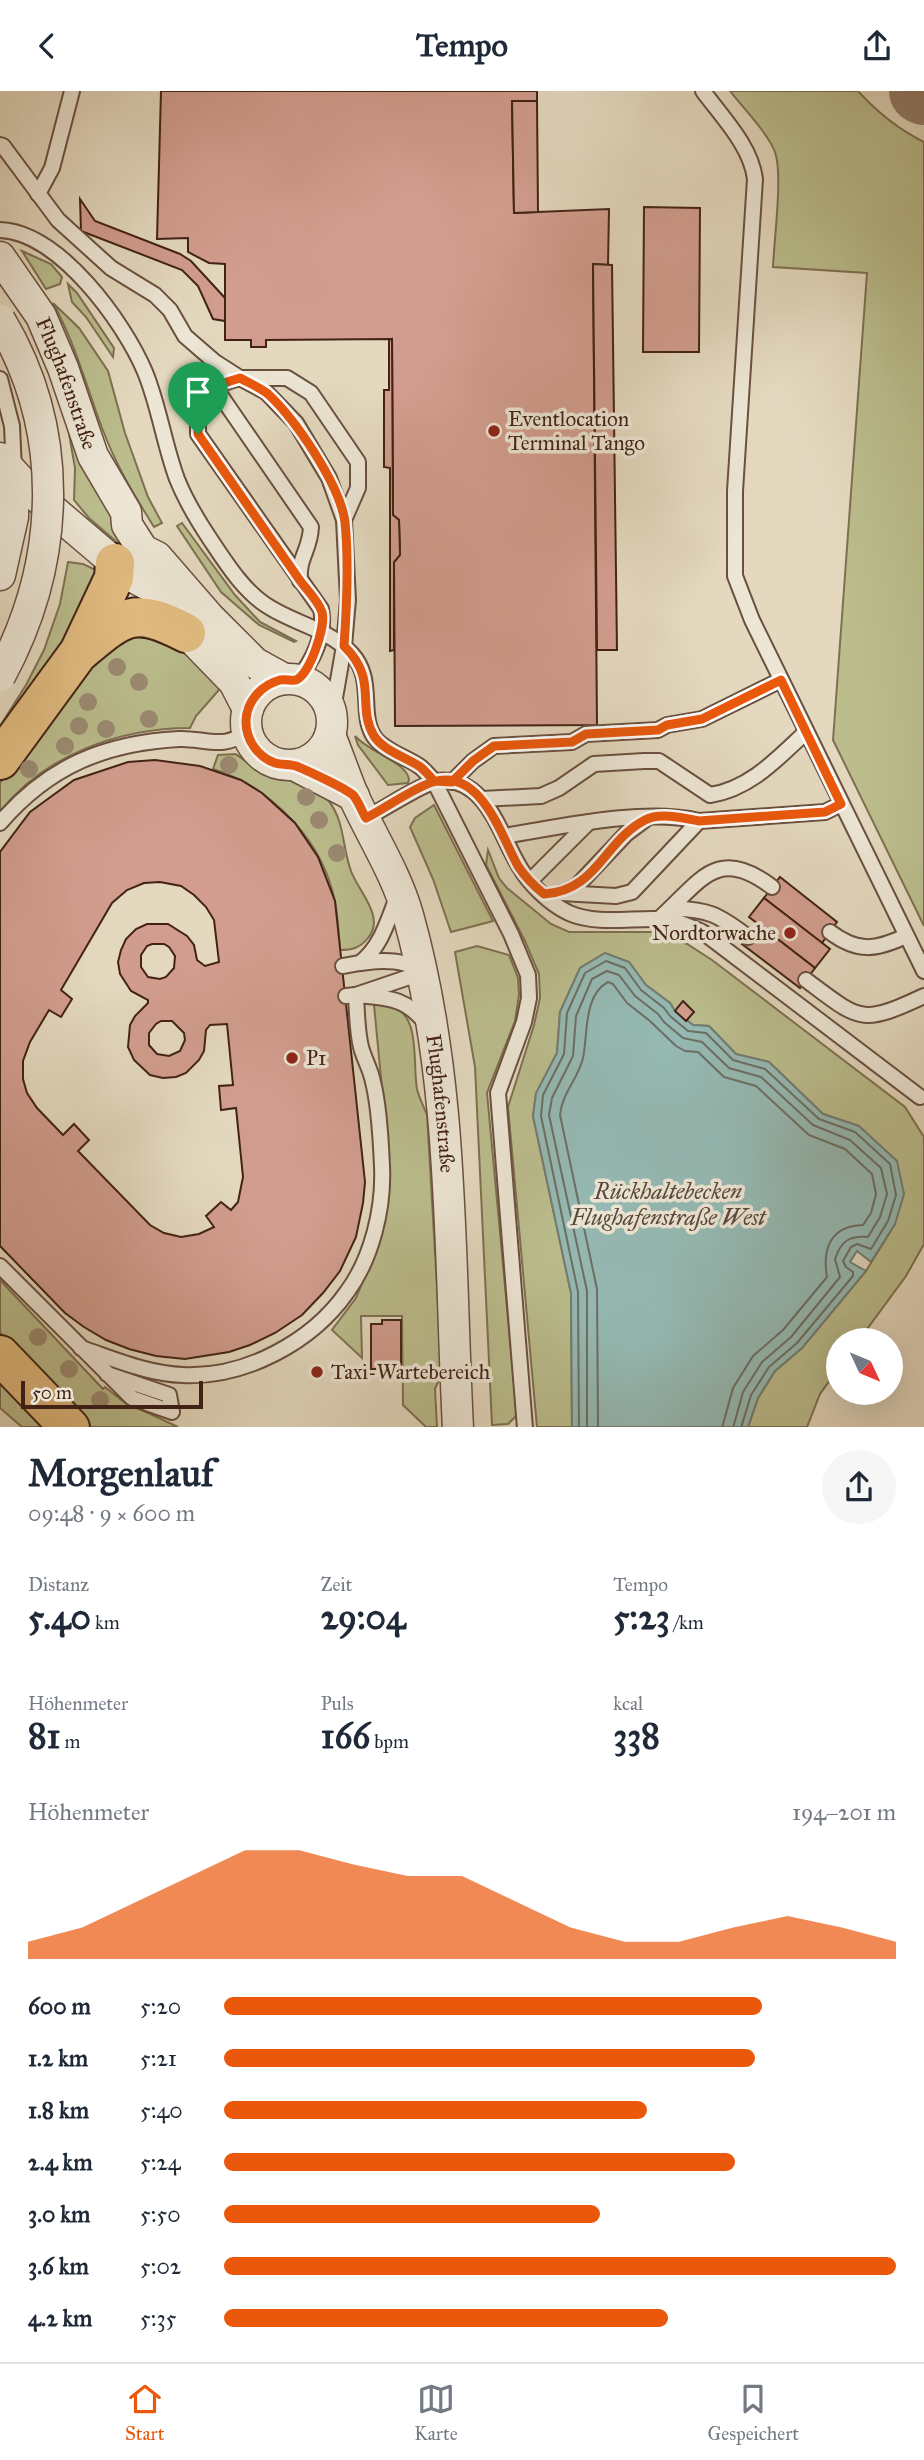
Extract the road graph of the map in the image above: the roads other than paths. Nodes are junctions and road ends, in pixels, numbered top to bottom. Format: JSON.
{"nodes":[{"id":1,"x":72,"y":91,"type":"edge"},
{"id":2,"x":703,"y":91,"type":"edge"},
{"id":3,"x":0,"y":145,"type":"edge"},
{"id":4,"x":38,"y":194,"type":"junction"},
{"id":5,"x":0,"y":230,"type":"edge"},
{"id":6,"x":0,"y":257,"type":"edge"},
{"id":7,"x":0,"y":320,"type":"edge"},
{"id":8,"x":240,"y":378,"type":"junction"},
{"id":9,"x":0,"y":379,"type":"edge"},
{"id":10,"x":214,"y":386,"type":"junction"},
{"id":11,"x":7,"y":467,"type":"edge"},
{"id":12,"x":344,"y":520,"type":"junction"},
{"id":13,"x":4,"y":544,"type":"edge"},
{"id":14,"x":112,"y":560,"type":"junction"},
{"id":15,"x":0,"y":575,"type":"edge"},
{"id":16,"x":301,"y":582,"type":"junction"},
{"id":17,"x":198,"y":626,"type":"junction"},
{"id":18,"x":321,"y":632,"type":"junction"},
{"id":19,"x":344,"y":646,"type":"junction"},
{"id":20,"x":79,"y":652,"type":"junction"},
{"id":21,"x":0,"y":676,"type":"edge"},
{"id":22,"x":290,"y":680,"type":"junction"},
{"id":23,"x":781,"y":680,"type":"junction"},
{"id":24,"x":247,"y":722,"type":"junction"},
{"id":25,"x":331,"y":725,"type":"junction"},
{"id":26,"x":806,"y":732,"type":"junction"},
{"id":27,"x":0,"y":760,"type":"edge"},
{"id":28,"x":294,"y":765,"type":"junction"},
{"id":29,"x":434,"y":781,"type":"junction"},
{"id":30,"x":452,"y":782,"type":"junction"},
{"id":31,"x":482,"y":799,"type":"junction"},
{"id":32,"x":841,"y":804,"type":"junction"},
{"id":33,"x":360,"y":807,"type":"junction"},
{"id":34,"x":647,"y":818,"type":"junction"},
{"id":35,"x":699,"y":821,"type":"junction"},
{"id":36,"x":0,"y":823,"type":"edge"},
{"id":37,"x":589,"y":823,"type":"junction"},
{"id":38,"x":504,"y":836,"type":"junction"},
{"id":39,"x":530,"y":881,"type":"junction"},
{"id":40,"x":772,"y":887,"type":"dead end"},
{"id":41,"x":399,"y":892,"type":"junction"},
{"id":42,"x":561,"y":893,"type":"junction"},
{"id":43,"x":544,"y":894,"type":"junction"},
{"id":44,"x":665,"y":914,"type":"junction"},
{"id":45,"x":830,"y":932,"type":"dead end"},
{"id":46,"x":906,"y":936,"type":"junction"},
{"id":47,"x":748,"y":937,"type":"dead end"},
{"id":48,"x":360,"y":963,"type":"junction"},
{"id":49,"x":343,"y":965,"type":"dead end"},
{"id":50,"x":924,"y":971,"type":"edge"},
{"id":51,"x":421,"y":973,"type":"junction"},
{"id":52,"x":806,"y":980,"type":"dead end"},
{"id":53,"x":351,"y":995,"type":"junction"},
{"id":54,"x":924,"y":996,"type":"edge"},
{"id":55,"x":432,"y":1033,"type":"junction"},
{"id":56,"x":920,"y":1097,"type":"dead end"},
{"id":57,"x":0,"y":1266,"type":"edge"},
{"id":58,"x":81,"y":1348,"type":"junction"},
{"id":59,"x":0,"y":1355,"type":"edge"},
{"id":60,"x":172,"y":1412,"type":"dead end"},
{"id":61,"x":458,"y":1417,"type":"edge"},
{"id":62,"x":69,"y":1427,"type":"edge"},
{"id":63,"x":525,"y":1427,"type":"edge"}],
"edges":[{"from":1,"to":4,"type":"lane"},
{"from":2,"to":23,"type":"lane"},
{"from":3,"to":4,"type":"lane"},
{"from":4,"to":8,"type":"lane"},
{"from":5,"to":18,"type":"lane"},
{"from":6,"to":17,"type":"street","name":"Flughafenstraße"},
{"from":7,"to":21,"type":"street","name":"Flughafenstraße","bridge":true},
{"from":8,"to":10,"type":"lane"},
{"from":8,"to":12,"type":"lane"},
{"from":8,"to":12,"type":"lane"},
{"from":9,"to":11,"type":"lane"},
{"from":10,"to":16,"type":"lane"},
{"from":10,"to":16,"type":"lane"},
{"from":11,"to":13,"type":"street"},
{"from":11,"to":14,"type":"street","name":"Flughafenstraße"},
{"from":12,"to":19,"type":"lane"},
{"from":13,"to":14,"type":"street"},
{"from":13,"to":15,"type":"street"},
{"from":14,"to":17,"type":"street","name":"Flughafenstraße"},
{"from":14,"to":20,"type":"highway"},
{"from":16,"to":18,"type":"lane"},
{"from":17,"to":20,"type":"highway"},
{"from":17,"to":22,"type":"street","name":"Flughafenstraße"},
{"from":17,"to":24,"type":"street","name":"Flughafenstraße"},
{"from":18,"to":19,"type":"lane"},
{"from":18,"to":22,"type":"lane"},
{"from":19,"to":25,"type":"lane"},
{"from":19,"to":29,"type":"lane"},
{"from":20,"to":27,"type":"highway"},
{"from":22,"to":24,"type":"street"},
{"from":22,"to":25,"type":"street","name":"Flughafenstraße"},
{"from":23,"to":26,"type":"lane"},
{"from":23,"to":30,"type":"lane"},
{"from":24,"to":28,"type":"street","name":"Flughafenstraße"},
{"from":24,"to":36,"type":"lane"},
{"from":25,"to":28,"type":"street"},
{"from":25,"to":33,"type":"street","name":"Flughafenstraße"},
{"from":26,"to":31,"type":"lane"},
{"from":26,"to":32,"type":"lane"},
{"from":28,"to":33,"type":"street","name":"Flughafenstraße"},
{"from":29,"to":30,"type":"lane"},
{"from":29,"to":33,"type":"lane"},
{"from":29,"to":63,"type":"lane"},
{"from":30,"to":31,"type":"lane"},
{"from":31,"to":38,"type":"lane"},
{"from":32,"to":35,"type":"lane"},
{"from":32,"to":46,"type":"lane"},
{"from":33,"to":41,"type":"street","name":"Flughafenstraße"},
{"from":34,"to":35,"type":"lane"},
{"from":34,"to":37,"type":"lane"},
{"from":34,"to":42,"type":"lane"},
{"from":35,"to":42,"type":"lane"},
{"from":37,"to":38,"type":"lane"},
{"from":37,"to":39,"type":"lane"},
{"from":38,"to":39,"type":"lane"},
{"from":39,"to":43,"type":"lane"},
{"from":40,"to":44,"type":"lane"},
{"from":41,"to":48,"type":"lane"},
{"from":41,"to":51,"type":"street","name":"Flughafenstraße"},
{"from":42,"to":43,"type":"lane"},
{"from":43,"to":44,"type":"lane"},
{"from":44,"to":47,"type":"lane"},
{"from":44,"to":56,"type":"lane"},
{"from":45,"to":46,"type":"lane"},
{"from":46,"to":50,"type":"lane"},
{"from":48,"to":49,"type":"lane"},
{"from":48,"to":51,"type":"lane"},
{"from":51,"to":53,"type":"lane"},
{"from":51,"to":55,"type":"street","name":"Flughafenstraße"},
{"from":52,"to":54,"type":"lane"},
{"from":53,"to":55,"type":"lane"},
{"from":53,"to":58,"type":"lane"},
{"from":55,"to":61,"type":"street","name":"Flughafenstraße"},
{"from":57,"to":58,"type":"lane"},
{"from":58,"to":60,"type":"lane"},
{"from":59,"to":62,"type":"highway"}]}
